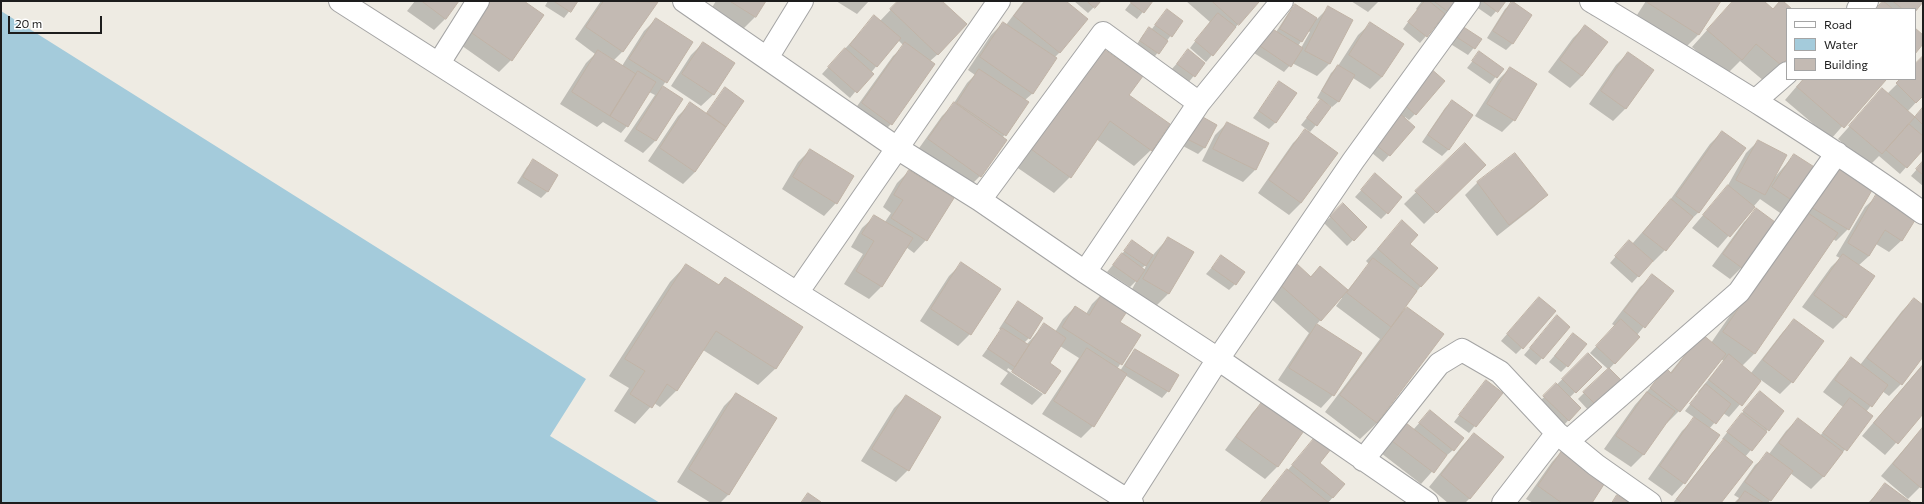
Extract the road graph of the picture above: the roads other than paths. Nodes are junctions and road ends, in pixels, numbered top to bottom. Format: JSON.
{"nodes":[{"id":1,"x":340,"y":1,"type":"edge"},
{"id":2,"x":478,"y":1,"type":"edge"},
{"id":3,"x":684,"y":1,"type":"edge"},
{"id":4,"x":802,"y":1,"type":"edge"},
{"id":5,"x":999,"y":1,"type":"edge"},
{"id":6,"x":1282,"y":1,"type":"edge"},
{"id":7,"x":1469,"y":1,"type":"edge"},
{"id":8,"x":1591,"y":1,"type":"edge"},
{"id":9,"x":1867,"y":1,"type":"edge"},
{"id":10,"x":1859,"y":8,"type":"edge"},
{"id":11,"x":767,"y":58,"type":"junction"},
{"id":12,"x":439,"y":63,"type":"junction"},
{"id":13,"x":1786,"y":74,"type":"edge"},
{"id":14,"x":1756,"y":100,"type":"junction"},
{"id":15,"x":1199,"y":104,"type":"junction"},
{"id":16,"x":897,"y":148,"type":"junction"},
{"id":17,"x":1837,"y":153,"type":"junction"},
{"id":18,"x":980,"y":200,"type":"junction"},
{"id":19,"x":1923,"y":213,"type":"edge"},
{"id":20,"x":1085,"y":272,"type":"junction"},
{"id":21,"x":797,"y":293,"type":"junction"},
{"id":22,"x":1218,"y":358,"type":"junction"},
{"id":23,"x":1563,"y":437,"type":"junction"},
{"id":24,"x":1363,"y":460,"type":"junction"},
{"id":25,"x":1130,"y":502,"type":"edge"},
{"id":26,"x":1427,"y":503,"type":"edge"},
{"id":27,"x":1503,"y":503,"type":"edge"},
{"id":28,"x":1650,"y":503,"type":"edge"}],
"edges":[{"from":1,"to":12,"type":"street"},
{"from":2,"to":12,"type":"street"},
{"from":3,"to":11,"type":"street"},
{"from":4,"to":11,"type":"street"},
{"from":5,"to":16,"type":"street"},
{"from":6,"to":15,"type":"street"},
{"from":7,"to":22,"type":"street"},
{"from":8,"to":14,"type":"street"},
{"from":9,"to":10,"type":"street"},
{"from":11,"to":16,"type":"street"},
{"from":12,"to":21,"type":"street"},
{"from":13,"to":14,"type":"street"},
{"from":14,"to":17,"type":"street"},
{"from":15,"to":18,"type":"street"},
{"from":15,"to":20,"type":"street"},
{"from":16,"to":18,"type":"street"},
{"from":16,"to":21,"type":"street"},
{"from":17,"to":19,"type":"street"},
{"from":17,"to":23,"type":"street"},
{"from":18,"to":20,"type":"street"},
{"from":20,"to":22,"type":"street"},
{"from":21,"to":25,"type":"street"},
{"from":22,"to":24,"type":"street"},
{"from":22,"to":25,"type":"street"},
{"from":23,"to":24,"type":"street"},
{"from":23,"to":27,"type":"street"},
{"from":23,"to":28,"type":"street"},
{"from":24,"to":26,"type":"street"}]}
